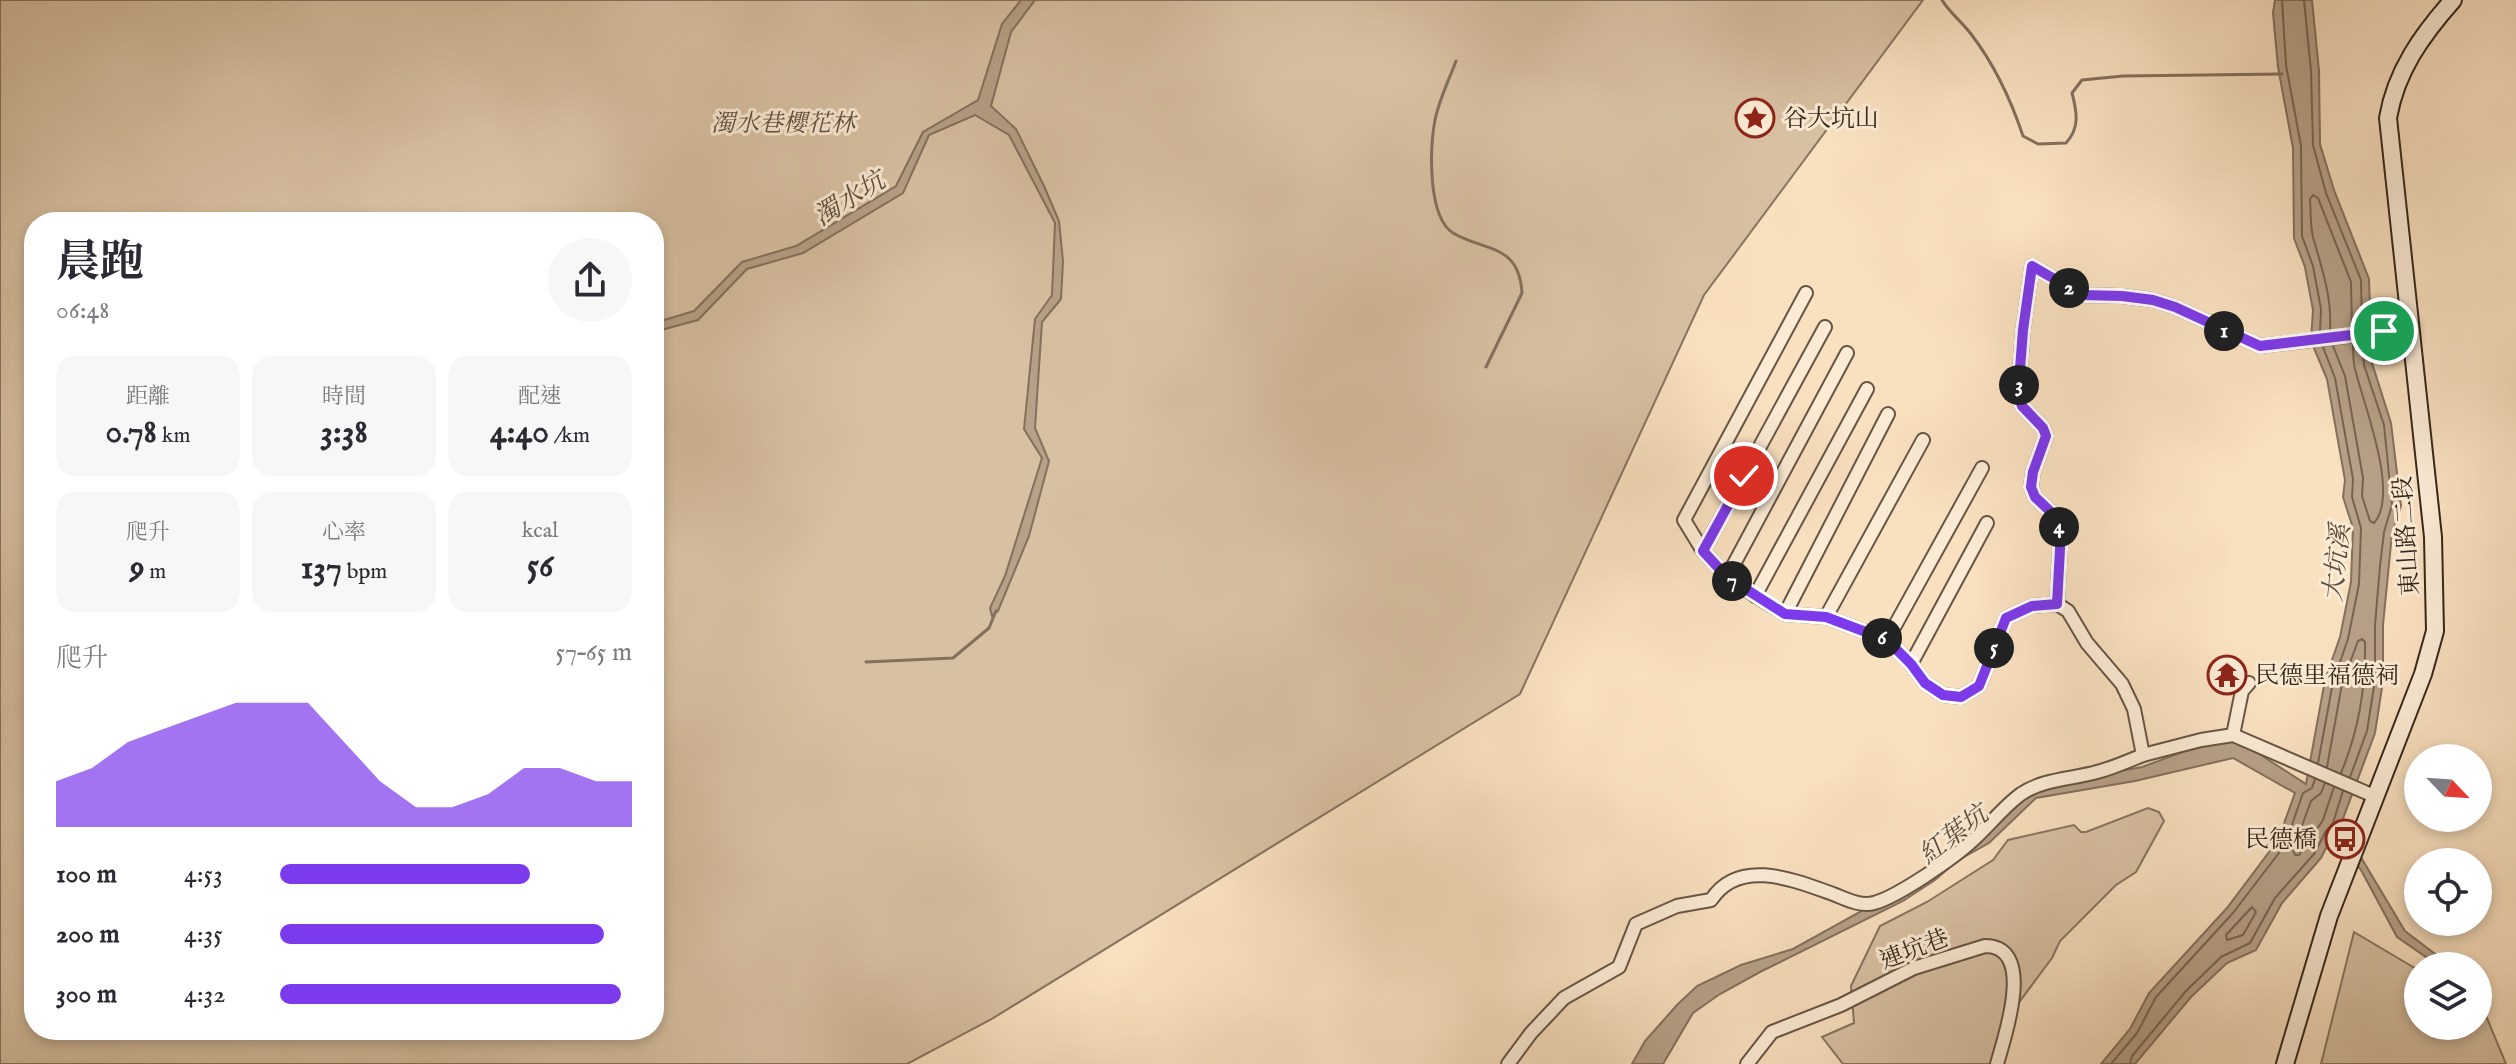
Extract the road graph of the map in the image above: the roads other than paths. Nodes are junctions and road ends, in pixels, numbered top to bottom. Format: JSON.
{"nodes":[{"id":1,"x":2453,"y":0,"type":"edge"},
{"id":2,"x":1806,"y":293,"type":"dead end"},
{"id":3,"x":1825,"y":327,"type":"dead end"},
{"id":4,"x":2409,"y":329,"type":"junction"},
{"id":5,"x":1847,"y":353,"type":"dead end"},
{"id":6,"x":1867,"y":389,"type":"dead end"},
{"id":7,"x":1888,"y":414,"type":"dead end"},
{"id":8,"x":1923,"y":440,"type":"dead end"},
{"id":9,"x":1982,"y":468,"type":"dead end"},
{"id":10,"x":1987,"y":523,"type":"dead end"},
{"id":11,"x":1703,"y":551,"type":"junction"},
{"id":12,"x":1727,"y":577,"type":"junction"},
{"id":13,"x":1755,"y":596,"type":"junction"},
{"id":14,"x":2057,"y":604,"type":"junction"},
{"id":15,"x":1785,"y":614,"type":"junction"},
{"id":16,"x":1826,"y":617,"type":"junction"},
{"id":17,"x":1887,"y":640,"type":"junction"},
{"id":18,"x":1911,"y":664,"type":"junction"},
{"id":19,"x":2249,"y":683,"type":"dead end"},
{"id":20,"x":2233,"y":735,"type":"junction"},
{"id":21,"x":2143,"y":755,"type":"junction"},
{"id":22,"x":2374,"y":796,"type":"junction"},
{"id":23,"x":1508,"y":1064,"type":"edge"},
{"id":24,"x":1747,"y":1064,"type":"edge"},
{"id":25,"x":1997,"y":1064,"type":"edge"},
{"id":26,"x":2285,"y":1064,"type":"edge"}],
"edges":[{"from":1,"to":4,"type":"main road","name":"東山路二段"},
{"from":2,"to":11,"type":"street"},
{"from":3,"to":11,"type":"street"},
{"from":4,"to":14,"type":"street"},
{"from":4,"to":22,"type":"main road","name":"東山路二段"},
{"from":5,"to":12,"type":"street"},
{"from":6,"to":13,"type":"street"},
{"from":7,"to":15,"type":"street"},
{"from":8,"to":16,"type":"street"},
{"from":9,"to":17,"type":"street"},
{"from":10,"to":18,"type":"street"},
{"from":11,"to":12,"type":"street"},
{"from":12,"to":13,"type":"street"},
{"from":13,"to":15,"type":"street"},
{"from":14,"to":18,"type":"street"},
{"from":14,"to":21,"type":"street"},
{"from":15,"to":16,"type":"street"},
{"from":16,"to":17,"type":"street"},
{"from":17,"to":18,"type":"street"},
{"from":19,"to":20,"type":"street"},
{"from":20,"to":21,"type":"street"},
{"from":20,"to":22,"type":"street"},
{"from":21,"to":23,"type":"street"},
{"from":22,"to":26,"type":"main road","name":"東山路二段"},
{"from":24,"to":25,"type":"street","name":"連坑巷"}]}
